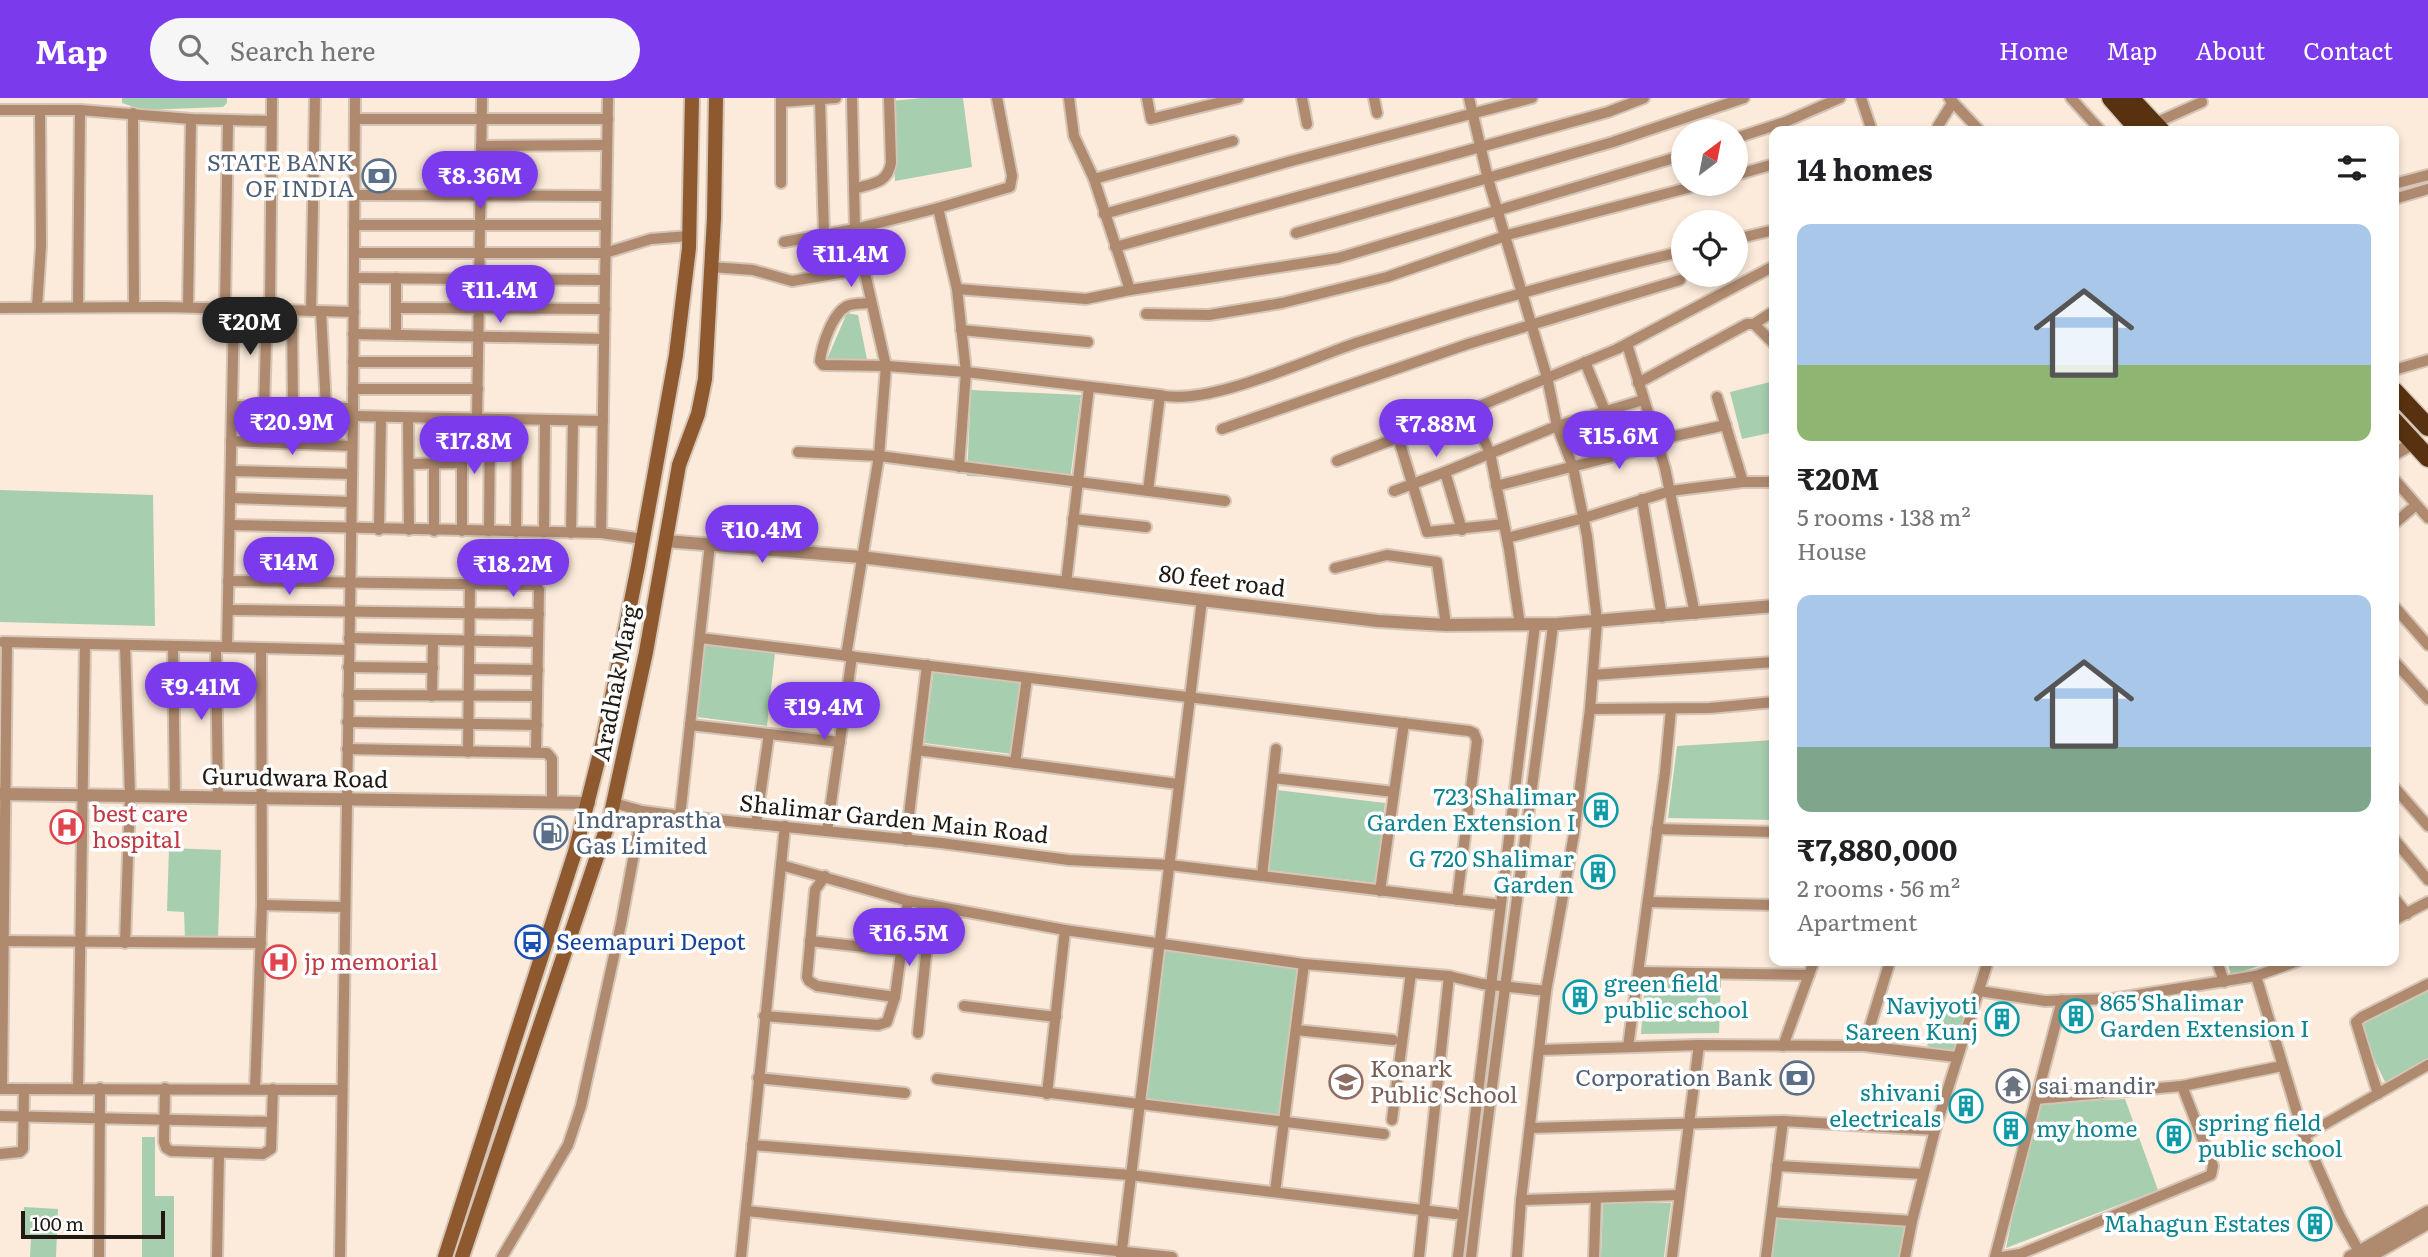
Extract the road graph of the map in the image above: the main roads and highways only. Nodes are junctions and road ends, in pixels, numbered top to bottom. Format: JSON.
{"nodes":[{"id":1,"x":692,"y":98,"type":"edge"},
{"id":2,"x":716,"y":98,"type":"edge"},
{"id":3,"x":2111,"y":98,"type":"edge"},
{"id":4,"x":2130,"y":98,"type":"edge"},
{"id":5,"x":2147,"y":126,"type":"edge"},
{"id":6,"x":2149,"y":126,"type":"edge"},
{"id":7,"x":688,"y":257,"type":"junction"},
{"id":8,"x":712,"y":263,"type":"junction"},
{"id":9,"x":2399,"y":396,"type":"edge"},
{"id":10,"x":2399,"y":426,"type":"edge"},
{"id":11,"x":2428,"y":427,"type":"edge"},
{"id":12,"x":2428,"y":458,"type":"edge"},
{"id":13,"x":444,"y":1257,"type":"edge"},
{"id":14,"x":461,"y":1257,"type":"edge"}],
"edges":[{"from":1,"to":7,"type":"main road","name":"Aradhak Marg"},
{"from":2,"to":8,"type":"main road","name":"Aradhak Marg"},
{"from":3,"to":5,"type":"highway"},
{"from":4,"to":6,"type":"highway"},
{"from":7,"to":8,"type":"main road"},
{"from":7,"to":13,"type":"main road","name":"Aradhak Marg"},
{"from":8,"to":14,"type":"main road","name":"Aradhak Marg"},
{"from":9,"to":11,"type":"highway"},
{"from":10,"to":12,"type":"highway"}]}
